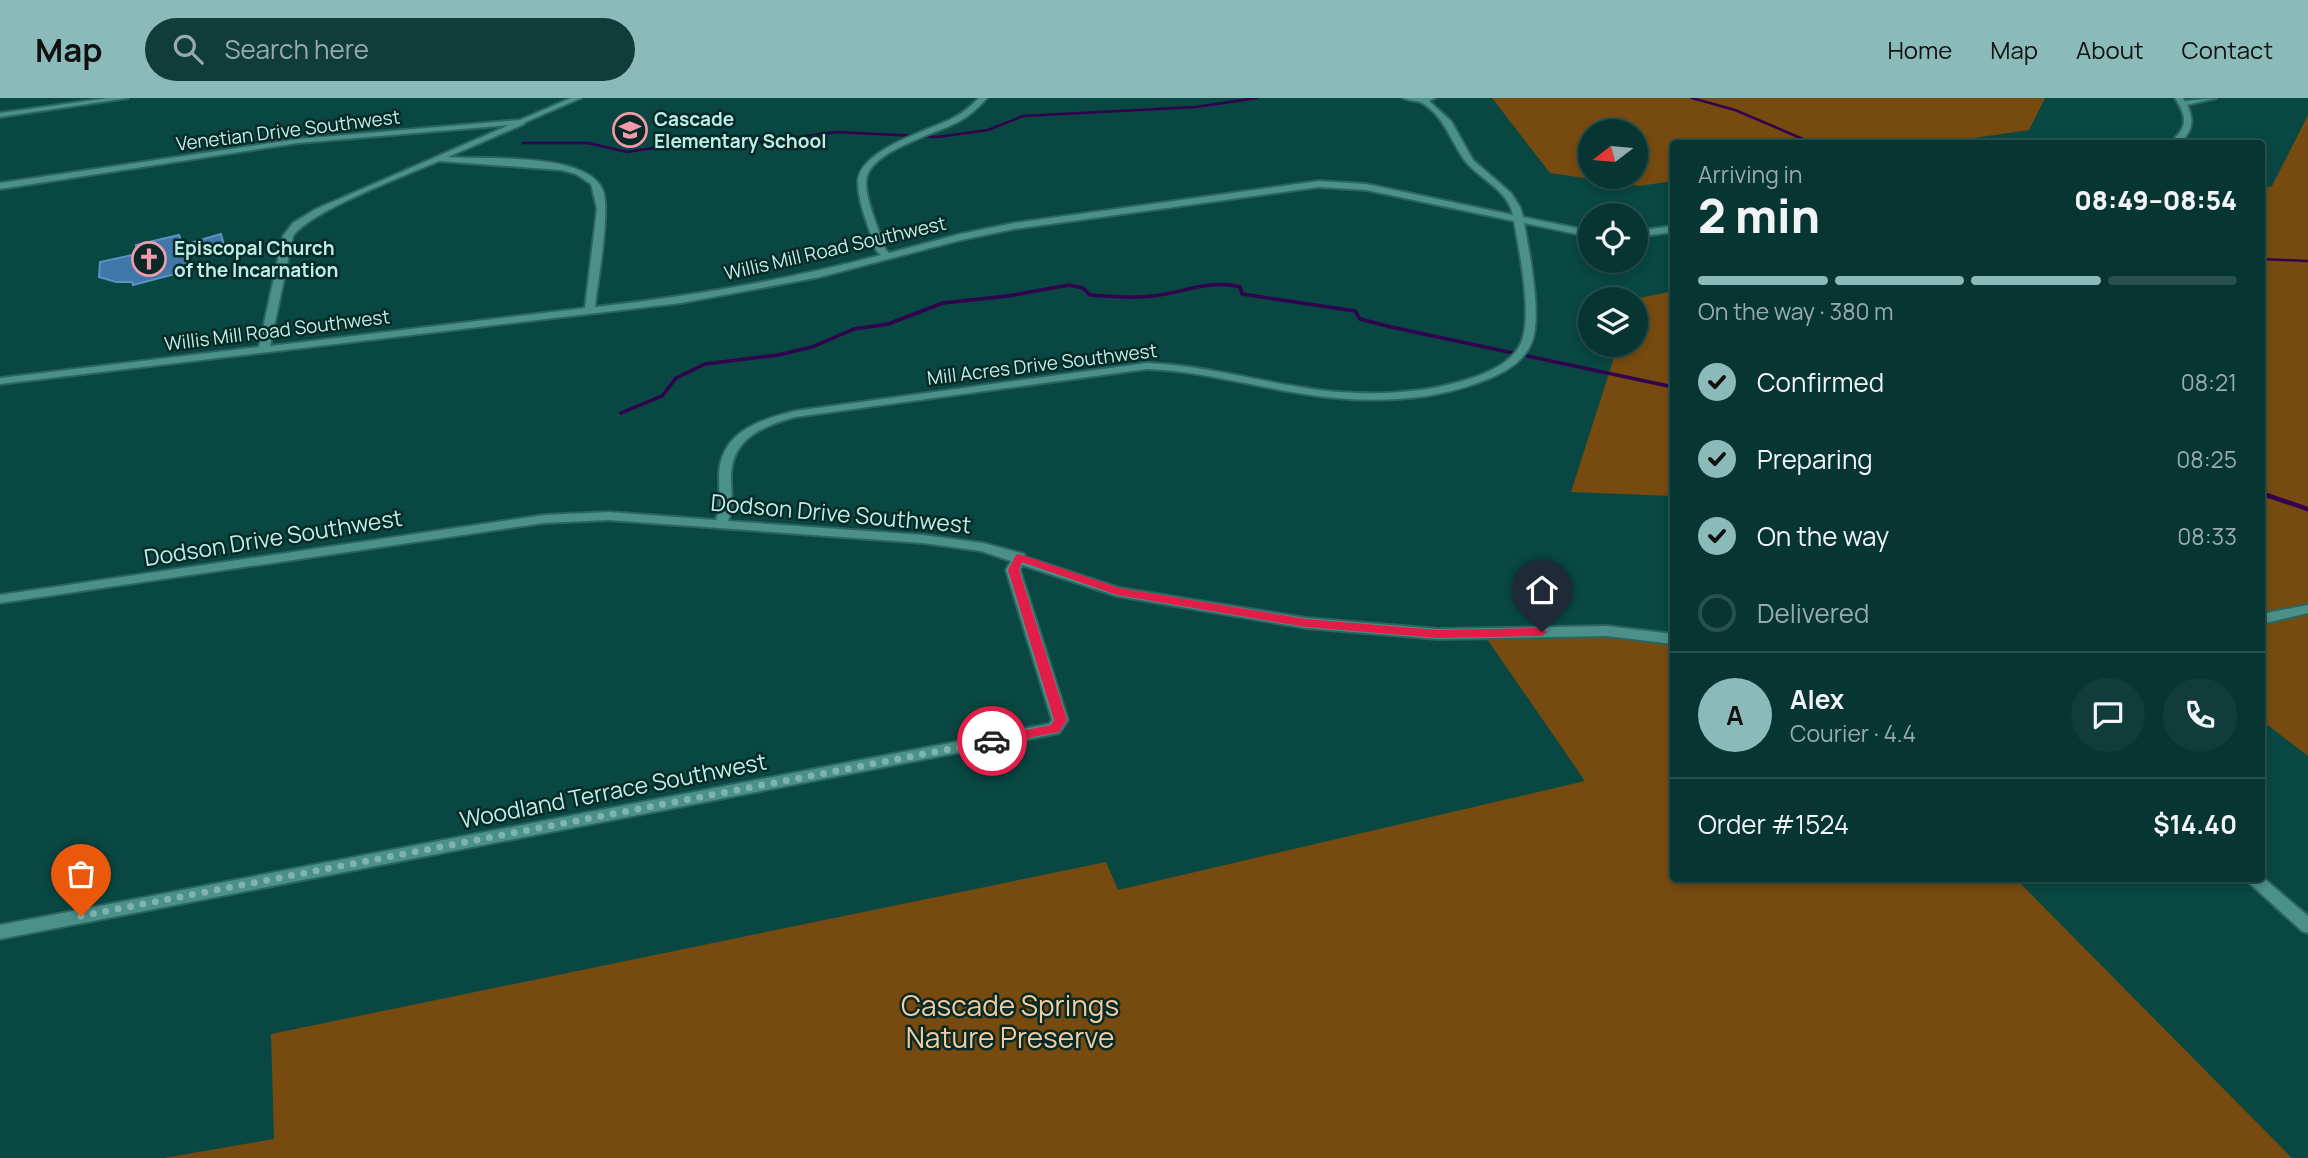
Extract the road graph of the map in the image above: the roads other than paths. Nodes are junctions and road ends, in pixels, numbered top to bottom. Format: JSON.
{"nodes":[{"id":1,"x":124,"y":98,"type":"edge"},
{"id":2,"x":577,"y":98,"type":"edge"},
{"id":3,"x":983,"y":98,"type":"edge"},
{"id":4,"x":1408,"y":98,"type":"edge"},
{"id":5,"x":2212,"y":98,"type":"edge"},
{"id":6,"x":1428,"y":99,"type":"edge"},
{"id":7,"x":2180,"y":100,"type":"edge"},
{"id":8,"x":0,"y":115,"type":"edge"},
{"id":9,"x":521,"y":122,"type":"junction"},
{"id":10,"x":2178,"y":140,"type":"edge"},
{"id":11,"x":438,"y":158,"type":"junction"},
{"id":12,"x":0,"y":186,"type":"edge"},
{"id":13,"x":1519,"y":221,"type":"junction"},
{"id":14,"x":1670,"y":229,"type":"edge"},
{"id":15,"x":1578,"y":232,"type":"edge"},
{"id":16,"x":1648,"y":232,"type":"edge"},
{"id":17,"x":887,"y":256,"type":"junction"},
{"id":18,"x":590,"y":311,"type":"junction"},
{"id":19,"x":264,"y":350,"type":"junction"},
{"id":20,"x":0,"y":381,"type":"edge"},
{"id":21,"x":720,"y":522,"type":"junction"},
{"id":22,"x":1019,"y":557,"type":"junction"},
{"id":23,"x":0,"y":599,"type":"edge"},
{"id":24,"x":2308,"y":609,"type":"edge"},
{"id":25,"x":2265,"y":618,"type":"edge"},
{"id":26,"x":1670,"y":639,"type":"edge"},
{"id":27,"x":2257,"y":882,"type":"edge"},
{"id":28,"x":2308,"y":926,"type":"edge"},
{"id":29,"x":0,"y":932,"type":"edge"}],
"edges":[{"from":1,"to":8,"type":"street"},
{"from":2,"to":9,"type":"street","name":"Venetian Drive Southwest"},
{"from":3,"to":17,"type":"street"},
{"from":4,"to":6,"type":"street","name":"Mill Acres Drive Southwest"},
{"from":5,"to":7,"type":"street"},
{"from":6,"to":13,"type":"street","name":"Mill Acres Drive Southwest"},
{"from":7,"to":10,"type":"street"},
{"from":9,"to":11,"type":"street"},
{"from":9,"to":12,"type":"street","name":"Venetian Drive Southwest"},
{"from":11,"to":18,"type":"street"},
{"from":11,"to":19,"type":"street"},
{"from":13,"to":15,"type":"street","name":"Willis Mill Road Southwest"},
{"from":13,"to":17,"type":"street","name":"Willis Mill Road Southwest"},
{"from":13,"to":21,"type":"street","name":"Mill Acres Drive Southwest"},
{"from":14,"to":16,"type":"street"},
{"from":17,"to":18,"type":"street","name":"Willis Mill Road Southwest"},
{"from":18,"to":19,"type":"street","name":"Willis Mill Road Southwest"},
{"from":19,"to":20,"type":"street","name":"Willis Mill Road Southwest"},
{"from":21,"to":22,"type":"street","name":"Dodson Drive Southwest"},
{"from":21,"to":23,"type":"street","name":"Dodson Drive Southwest"},
{"from":22,"to":26,"type":"street","name":"Dodson Drive Southwest"},
{"from":22,"to":29,"type":"street","name":"Woodland Terrace Southwest"},
{"from":24,"to":25,"type":"street"},
{"from":27,"to":28,"type":"street"}]}
